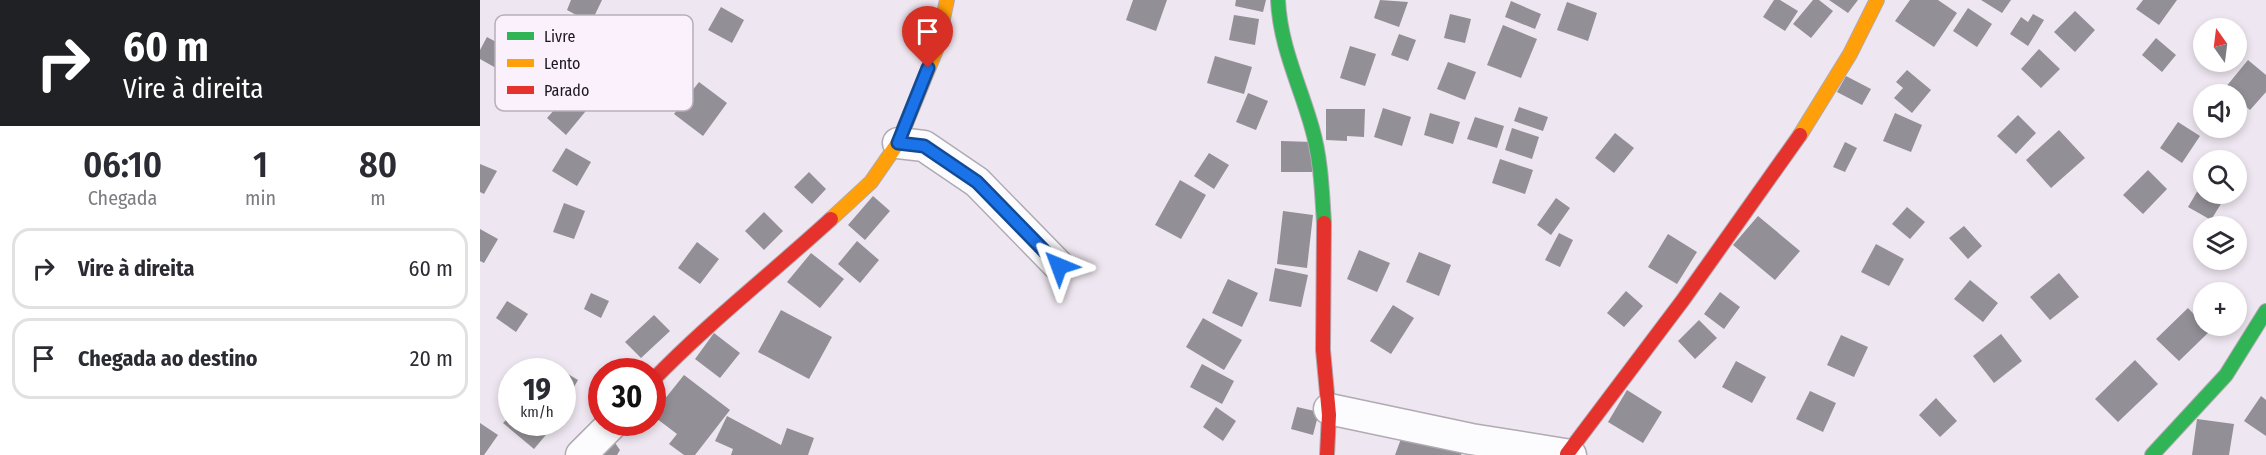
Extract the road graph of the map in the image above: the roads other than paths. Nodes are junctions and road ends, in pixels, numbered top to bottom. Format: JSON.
{"nodes":[{"id":1,"x":947,"y":0,"type":"edge"},
{"id":2,"x":1278,"y":0,"type":"edge"},
{"id":3,"x":1877,"y":0,"type":"edge"},
{"id":4,"x":898,"y":143,"type":"junction"},
{"id":5,"x":1059,"y":266,"type":"dead end"},
{"id":6,"x":2266,"y":311,"type":"edge"},
{"id":7,"x":666,"y":367,"type":"edge"},
{"id":8,"x":1329,"y":409,"type":"junction"},
{"id":9,"x":600,"y":436,"type":"edge"},
{"id":10,"x":1569,"y":454,"type":"edge"},
{"id":11,"x":581,"y":455,"type":"edge"},
{"id":12,"x":1327,"y":455,"type":"edge"},
{"id":13,"x":2152,"y":455,"type":"edge"}],
"edges":[{"from":1,"to":4,"type":"street"},
{"from":2,"to":8,"type":"street"},
{"from":3,"to":10,"type":"street"},
{"from":4,"to":5,"type":"street"},
{"from":4,"to":7,"type":"street"},
{"from":6,"to":13,"type":"street"},
{"from":8,"to":10,"type":"street"},
{"from":8,"to":12,"type":"street"},
{"from":9,"to":11,"type":"street"}]}
